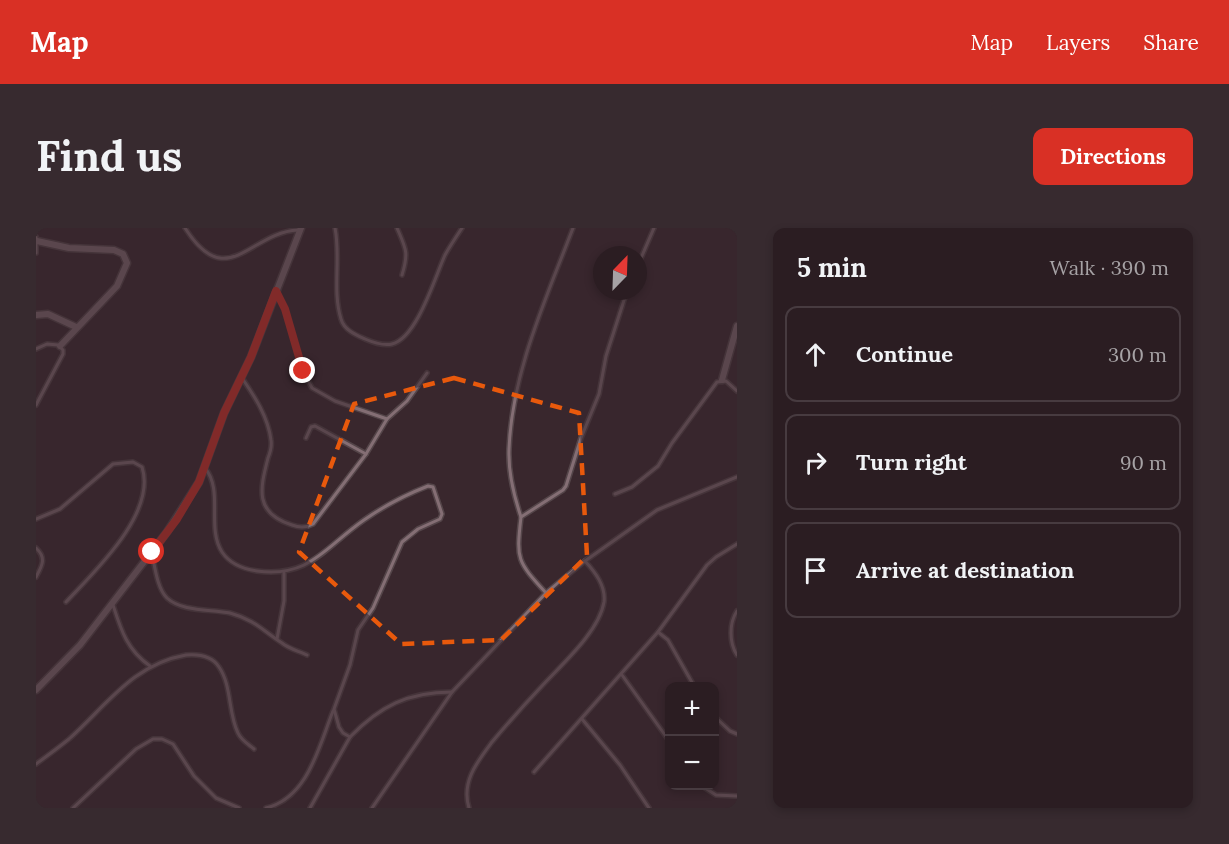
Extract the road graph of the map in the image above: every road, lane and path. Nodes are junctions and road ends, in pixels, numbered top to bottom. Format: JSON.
{"nodes":[{"id":1,"x":184,"y":228,"type":"edge"},
{"id":2,"x":335,"y":228,"type":"edge"},
{"id":3,"x":397,"y":228,"type":"edge"},
{"id":4,"x":462,"y":228,"type":"edge"},
{"id":5,"x":573,"y":228,"type":"edge"},
{"id":6,"x":654,"y":228,"type":"edge"},
{"id":7,"x":300,"y":229,"type":"edge"},
{"id":8,"x":36,"y":239,"type":"edge"},
{"id":9,"x":646,"y":246,"type":"edge"},
{"id":10,"x":36,"y":253,"type":"edge"},
{"id":11,"x":402,"y":275,"type":"dead end"},
{"id":12,"x":276,"y":291,"type":"junction"},
{"id":13,"x":624,"y":300,"type":"edge"},
{"id":14,"x":36,"y":315,"type":"edge"},
{"id":15,"x":737,"y":326,"type":"edge"},
{"id":16,"x":76,"y":327,"type":"junction"},
{"id":17,"x":60,"y":346,"type":"junction"},
{"id":18,"x":36,"y":349,"type":"edge"},
{"id":19,"x":427,"y":373,"type":"dead end"},
{"id":20,"x":241,"y":377,"type":"junction"},
{"id":21,"x":722,"y":380,"type":"junction"},
{"id":22,"x":737,"y":391,"type":"edge"},
{"id":23,"x":36,"y":405,"type":"edge"},
{"id":24,"x":387,"y":419,"type":"junction"},
{"id":25,"x":306,"y":438,"type":"dead end"},
{"id":26,"x":366,"y":454,"type":"junction"},
{"id":27,"x":205,"y":468,"type":"junction"},
{"id":28,"x":737,"y":477,"type":"edge"},
{"id":29,"x":615,"y":494,"type":"dead end"},
{"id":30,"x":521,"y":517,"type":"junction"},
{"id":31,"x":36,"y":519,"type":"edge"},
{"id":32,"x":737,"y":544,"type":"edge"},
{"id":33,"x":36,"y":548,"type":"edge"},
{"id":34,"x":152,"y":552,"type":"junction"},
{"id":35,"x":585,"y":561,"type":"junction"},
{"id":36,"x":284,"y":573,"type":"junction"},
{"id":37,"x":36,"y":577,"type":"edge"},
{"id":38,"x":546,"y":593,"type":"junction"},
{"id":39,"x":66,"y":602,"type":"dead end"},
{"id":40,"x":112,"y":603,"type":"junction"},
{"id":41,"x":737,"y":612,"type":"edge"},
{"id":42,"x":658,"y":633,"type":"junction"},
{"id":43,"x":277,"y":639,"type":"junction"},
{"id":44,"x":307,"y":655,"type":"dead end"},
{"id":45,"x":737,"y":655,"type":"edge"},
{"id":46,"x":150,"y":666,"type":"junction"},
{"id":47,"x":621,"y":675,"type":"junction"},
{"id":48,"x":691,"y":682,"type":"edge"},
{"id":49,"x":36,"y":690,"type":"edge"},
{"id":50,"x":452,"y":692,"type":"junction"},
{"id":51,"x":334,"y":710,"type":"junction"},
{"id":52,"x":582,"y":719,"type":"junction"},
{"id":53,"x":719,"y":721,"type":"edge"},
{"id":54,"x":737,"y":734,"type":"edge"},
{"id":55,"x":665,"y":736,"type":"edge"},
{"id":56,"x":350,"y":737,"type":"junction"},
{"id":57,"x":254,"y":749,"type":"dead end"},
{"id":58,"x":36,"y":764,"type":"edge"},
{"id":59,"x":534,"y":772,"type":"dead end"},
{"id":60,"x":708,"y":790,"type":"edge"},
{"id":61,"x":737,"y":796,"type":"edge"},
{"id":62,"x":73,"y":808,"type":"edge"},
{"id":63,"x":240,"y":808,"type":"edge"},
{"id":64,"x":266,"y":808,"type":"edge"},
{"id":65,"x":310,"y":808,"type":"edge"},
{"id":66,"x":372,"y":808,"type":"edge"},
{"id":67,"x":469,"y":808,"type":"edge"},
{"id":68,"x":650,"y":808,"type":"edge"}],
"edges":[{"from":1,"to":7,"type":"lane"},
{"from":2,"to":4,"type":"lane"},
{"from":3,"to":11,"type":"lane"},
{"from":5,"to":30,"type":"lane"},
{"from":6,"to":9,"type":"lane"},
{"from":7,"to":12,"type":"street"},
{"from":8,"to":10,"type":"lane"},
{"from":8,"to":16,"type":"street"},
{"from":12,"to":20,"type":"street"},
{"from":12,"to":24,"type":"lane"},
{"from":13,"to":30,"type":"lane"},
{"from":14,"to":16,"type":"street"},
{"from":15,"to":21,"type":"street"},
{"from":16,"to":17,"type":"street"},
{"from":17,"to":18,"type":"lane"},
{"from":17,"to":23,"type":"lane"},
{"from":19,"to":24,"type":"lane"},
{"from":20,"to":26,"type":"lane"},
{"from":20,"to":27,"type":"street"},
{"from":21,"to":22,"type":"lane"},
{"from":21,"to":29,"type":"lane"},
{"from":24,"to":26,"type":"lane"},
{"from":25,"to":26,"type":"lane"},
{"from":27,"to":34,"type":"street"},
{"from":27,"to":36,"type":"lane"},
{"from":28,"to":35,"type":"lane"},
{"from":30,"to":38,"type":"lane"},
{"from":31,"to":39,"type":"lane"},
{"from":32,"to":42,"type":"lane"},
{"from":33,"to":37,"type":"lane"},
{"from":34,"to":40,"type":"street"},
{"from":34,"to":43,"type":"lane"},
{"from":35,"to":38,"type":"lane"},
{"from":35,"to":67,"type":"lane"},
{"from":36,"to":43,"type":"lane"},
{"from":36,"to":51,"type":"lane"},
{"from":38,"to":50,"type":"lane"},
{"from":40,"to":46,"type":"lane"},
{"from":40,"to":49,"type":"street"},
{"from":41,"to":45,"type":"lane"},
{"from":42,"to":47,"type":"lane"},
{"from":42,"to":48,"type":"lane"},
{"from":43,"to":44,"type":"lane"},
{"from":46,"to":57,"type":"lane"},
{"from":46,"to":58,"type":"lane"},
{"from":47,"to":52,"type":"lane"},
{"from":47,"to":55,"type":"lane"},
{"from":50,"to":56,"type":"lane"},
{"from":50,"to":66,"type":"lane"},
{"from":51,"to":56,"type":"lane"},
{"from":51,"to":64,"type":"lane"},
{"from":52,"to":59,"type":"lane"},
{"from":52,"to":68,"type":"lane"},
{"from":53,"to":54,"type":"lane"},
{"from":56,"to":65,"type":"lane"},
{"from":60,"to":61,"type":"lane"},
{"from":62,"to":63,"type":"lane"}]}
